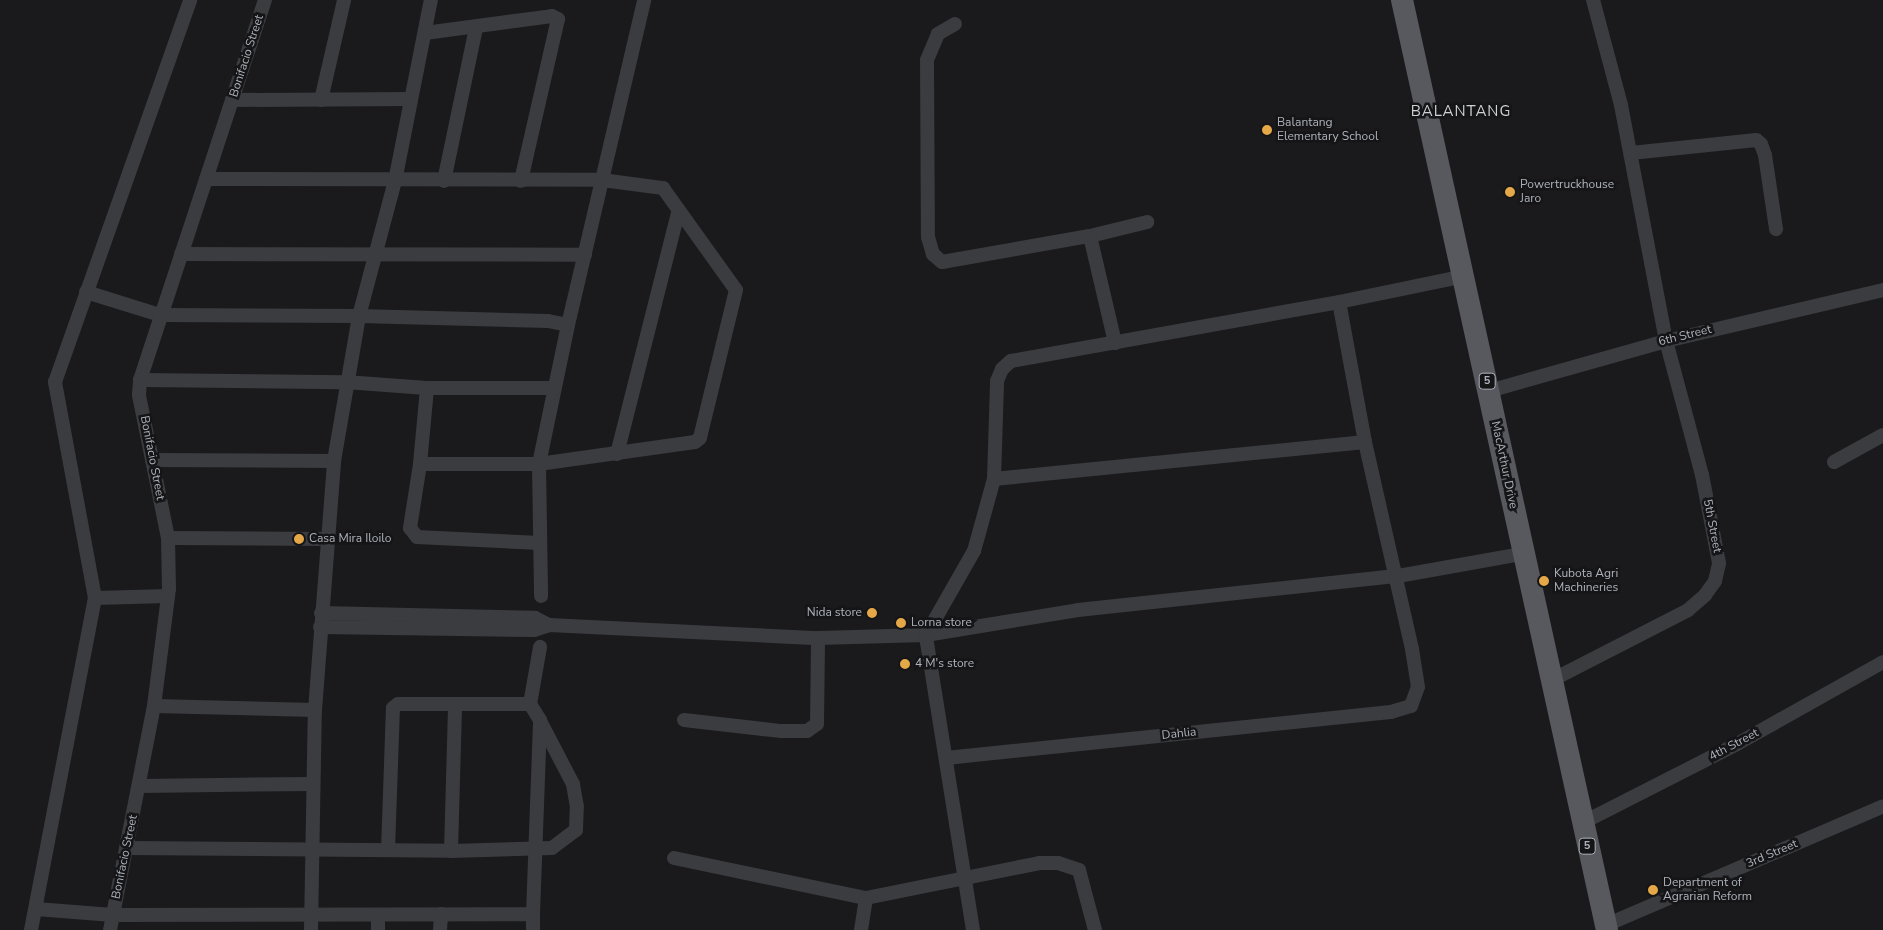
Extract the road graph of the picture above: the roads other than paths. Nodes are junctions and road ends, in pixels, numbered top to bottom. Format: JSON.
{"nodes":[{"id":1,"x":190,"y":0,"type":"edge"},
{"id":2,"x":265,"y":0,"type":"edge"},
{"id":3,"x":344,"y":0,"type":"edge"},
{"id":4,"x":431,"y":0,"type":"edge"},
{"id":5,"x":644,"y":0,"type":"edge"},
{"id":6,"x":1402,"y":0,"type":"edge"},
{"id":7,"x":1593,"y":0,"type":"edge"},
{"id":8,"x":955,"y":24,"type":"dead end"},
{"id":9,"x":476,"y":28,"type":"junction"},
{"id":10,"x":424,"y":33,"type":"junction"},
{"id":11,"x":411,"y":99,"type":"junction"},
{"id":12,"x":232,"y":100,"type":"junction"},
{"id":13,"x":321,"y":100,"type":"junction"},
{"id":14,"x":1631,"y":153,"type":"junction"},
{"id":15,"x":206,"y":179,"type":"junction"},
{"id":16,"x":602,"y":180,"type":"junction"},
{"id":17,"x":444,"y":181,"type":"junction"},
{"id":18,"x":521,"y":181,"type":"junction"},
{"id":19,"x":395,"y":182,"type":"junction"},
{"id":20,"x":678,"y":212,"type":"junction"},
{"id":21,"x":1148,"y":222,"type":"dead end"},
{"id":22,"x":1776,"y":229,"type":"dead end"},
{"id":23,"x":1090,"y":236,"type":"junction"},
{"id":24,"x":377,"y":253,"type":"junction"},
{"id":25,"x":181,"y":254,"type":"junction"},
{"id":26,"x":585,"y":255,"type":"junction"},
{"id":27,"x":1464,"y":276,"type":"junction"},
{"id":28,"x":1883,"y":290,"type":"edge"},
{"id":29,"x":86,"y":292,"type":"junction"},
{"id":30,"x":1339,"y":302,"type":"junction"},
{"id":31,"x":160,"y":315,"type":"junction"},
{"id":32,"x":359,"y":316,"type":"junction"},
{"id":33,"x":568,"y":325,"type":"junction"},
{"id":34,"x":1666,"y":340,"type":"junction"},
{"id":35,"x":1114,"y":343,"type":"junction"},
{"id":36,"x":140,"y":380,"type":"junction"},
{"id":37,"x":345,"y":382,"type":"junction"},
{"id":38,"x":427,"y":388,"type":"junction"},
{"id":39,"x":554,"y":388,"type":"junction"},
{"id":40,"x":1489,"y":391,"type":"junction"},
{"id":41,"x":1883,"y":435,"type":"edge"},
{"id":42,"x":1366,"y":442,"type":"junction"},
{"id":43,"x":617,"y":454,"type":"junction"},
{"id":44,"x":152,"y":460,"type":"junction"},
{"id":45,"x":334,"y":461,"type":"junction"},
{"id":46,"x":1834,"y":462,"type":"dead end"},
{"id":47,"x":420,"y":464,"type":"junction"},
{"id":48,"x":539,"y":464,"type":"junction"},
{"id":49,"x":994,"y":479,"type":"junction"},
{"id":50,"x":168,"y":538,"type":"junction"},
{"id":51,"x":327,"y":539,"type":"junction"},
{"id":52,"x":540,"y":543,"type":"junction"},
{"id":53,"x":1522,"y":554,"type":"junction"},
{"id":54,"x":1398,"y":576,"type":"junction"},
{"id":55,"x":168,"y":596,"type":"junction"},
{"id":56,"x":541,"y":596,"type":"dead end"},
{"id":57,"x":95,"y":598,"type":"junction"},
{"id":58,"x":321,"y":613,"type":"junction"},
{"id":59,"x":408,"y":622,"type":"junction"},
{"id":60,"x":320,"y":627,"type":"junction"},
{"id":61,"x":926,"y":635,"type":"junction"},
{"id":62,"x":818,"y":638,"type":"junction"},
{"id":63,"x":540,"y":648,"type":"dead end"},
{"id":64,"x":1883,"y":662,"type":"edge"},
{"id":65,"x":1550,"y":681,"type":"junction"},
{"id":66,"x":455,"y":704,"type":"junction"},
{"id":67,"x":530,"y":704,"type":"junction"},
{"id":68,"x":154,"y":706,"type":"junction"},
{"id":69,"x":315,"y":710,"type":"junction"},
{"id":70,"x":540,"y":720,"type":"junction"},
{"id":71,"x":684,"y":720,"type":"dead end"},
{"id":72,"x":946,"y":758,"type":"junction"},
{"id":73,"x":314,"y":784,"type":"junction"},
{"id":74,"x":140,"y":786,"type":"junction"},
{"id":75,"x":1883,"y":806,"type":"edge"},
{"id":76,"x":1582,"y":824,"type":"junction"},
{"id":77,"x":128,"y":848,"type":"junction"},
{"id":78,"x":313,"y":848,"type":"junction"},
{"id":79,"x":388,"y":850,"type":"junction"},
{"id":80,"x":535,"y":850,"type":"junction"},
{"id":81,"x":451,"y":851,"type":"junction"},
{"id":82,"x":674,"y":858,"type":"dead end"},
{"id":83,"x":965,"y":878,"type":"junction"},
{"id":84,"x":866,"y":898,"type":"junction"},
{"id":85,"x":36,"y":909,"type":"junction"},
{"id":86,"x":310,"y":914,"type":"junction"},
{"id":87,"x":440,"y":914,"type":"junction"},
{"id":88,"x":533,"y":914,"type":"junction"},
{"id":89,"x":113,"y":915,"type":"junction"},
{"id":90,"x":378,"y":915,"type":"junction"},
{"id":91,"x":1606,"y":927,"type":"edge"},
{"id":92,"x":31,"y":930,"type":"edge"},
{"id":93,"x":110,"y":930,"type":"edge"},
{"id":94,"x":311,"y":930,"type":"edge"},
{"id":95,"x":378,"y":930,"type":"edge"},
{"id":96,"x":440,"y":930,"type":"edge"},
{"id":97,"x":533,"y":930,"type":"edge"},
{"id":98,"x":861,"y":930,"type":"edge"},
{"id":99,"x":973,"y":930,"type":"edge"},
{"id":100,"x":1095,"y":930,"type":"edge"}],
"edges":[{"from":1,"to":29,"type":"street"},
{"from":2,"to":12,"type":"street","name":"Bonifacio Street"},
{"from":3,"to":13,"type":"street"},
{"from":4,"to":10,"type":"street"},
{"from":5,"to":16,"type":"street"},
{"from":6,"to":27,"type":"main road","name":"MacArthur Drive","number":"5"},
{"from":7,"to":14,"type":"street","name":"5th Street"},
{"from":8,"to":23,"type":"street"},
{"from":9,"to":10,"type":"street"},
{"from":9,"to":17,"type":"street"},
{"from":9,"to":18,"type":"street"},
{"from":10,"to":11,"type":"street"},
{"from":11,"to":13,"type":"street"},
{"from":11,"to":19,"type":"street"},
{"from":12,"to":13,"type":"street"},
{"from":12,"to":15,"type":"street","name":"Bonifacio Street"},
{"from":14,"to":22,"type":"street"},
{"from":14,"to":34,"type":"street","name":"5th Street"},
{"from":15,"to":19,"type":"street"},
{"from":15,"to":25,"type":"street","name":"Bonifacio Street"},
{"from":16,"to":18,"type":"street"},
{"from":16,"to":20,"type":"street"},
{"from":16,"to":26,"type":"street"},
{"from":17,"to":18,"type":"street"},
{"from":17,"to":19,"type":"street"},
{"from":19,"to":24,"type":"street"},
{"from":20,"to":43,"type":"street"},
{"from":20,"to":43,"type":"street"},
{"from":21,"to":23,"type":"street"},
{"from":23,"to":35,"type":"street"},
{"from":24,"to":25,"type":"street"},
{"from":24,"to":26,"type":"street"},
{"from":24,"to":32,"type":"street"},
{"from":25,"to":31,"type":"street","name":"Bonifacio Street"},
{"from":26,"to":33,"type":"street"},
{"from":27,"to":30,"type":"street"},
{"from":27,"to":40,"type":"main road","name":"MacArthur Drive","number":"5"},
{"from":28,"to":34,"type":"street","name":"6th Street"},
{"from":29,"to":31,"type":"street"},
{"from":29,"to":57,"type":"street"},
{"from":30,"to":35,"type":"street"},
{"from":30,"to":42,"type":"street"},
{"from":31,"to":32,"type":"street"},
{"from":31,"to":36,"type":"street","name":"Bonifacio Street"},
{"from":32,"to":33,"type":"street"},
{"from":32,"to":37,"type":"street"},
{"from":33,"to":39,"type":"street"},
{"from":34,"to":40,"type":"street","name":"6th Street"},
{"from":34,"to":65,"type":"street","name":"5th Street"},
{"from":35,"to":49,"type":"street"},
{"from":36,"to":37,"type":"street"},
{"from":36,"to":44,"type":"street","name":"Bonifacio Street"},
{"from":37,"to":38,"type":"street"},
{"from":37,"to":45,"type":"street"},
{"from":38,"to":39,"type":"street"},
{"from":38,"to":47,"type":"street"},
{"from":39,"to":48,"type":"street"},
{"from":40,"to":53,"type":"main road","name":"MacArthur Drive","number":"5"},
{"from":41,"to":46,"type":"street"},
{"from":42,"to":49,"type":"street"},
{"from":42,"to":54,"type":"street"},
{"from":43,"to":48,"type":"street"},
{"from":44,"to":45,"type":"street"},
{"from":44,"to":50,"type":"street","name":"Bonifacio Street"},
{"from":45,"to":51,"type":"street"},
{"from":47,"to":48,"type":"street"},
{"from":47,"to":52,"type":"street"},
{"from":48,"to":52,"type":"street"},
{"from":49,"to":61,"type":"street"},
{"from":50,"to":51,"type":"street"},
{"from":50,"to":55,"type":"street","name":"Bonifacio Street"},
{"from":51,"to":58,"type":"street"},
{"from":52,"to":56,"type":"street"},
{"from":53,"to":54,"type":"street"},
{"from":53,"to":65,"type":"main road","name":"MacArthur Drive","number":"5"},
{"from":54,"to":61,"type":"street"},
{"from":54,"to":72,"type":"street","name":"Dahlia"},
{"from":55,"to":57,"type":"street"},
{"from":55,"to":68,"type":"street","name":"Bonifacio Street"},
{"from":57,"to":85,"type":"street"},
{"from":58,"to":59,"type":"street"},
{"from":58,"to":60,"type":"street"},
{"from":59,"to":60,"type":"street"},
{"from":59,"to":62,"type":"street"},
{"from":60,"to":69,"type":"street"},
{"from":61,"to":62,"type":"street"},
{"from":61,"to":72,"type":"street"},
{"from":62,"to":71,"type":"street"},
{"from":63,"to":67,"type":"street"},
{"from":64,"to":76,"type":"street","name":"4th Street"},
{"from":65,"to":76,"type":"main road","name":"MacArthur Drive","number":"5"},
{"from":66,"to":67,"type":"street"},
{"from":66,"to":79,"type":"street"},
{"from":66,"to":81,"type":"street"},
{"from":67,"to":70,"type":"street"},
{"from":68,"to":69,"type":"street"},
{"from":68,"to":74,"type":"street","name":"Bonifacio Street"},
{"from":69,"to":73,"type":"street"},
{"from":70,"to":80,"type":"street"},
{"from":70,"to":80,"type":"street"},
{"from":72,"to":83,"type":"street"},
{"from":73,"to":74,"type":"street"},
{"from":73,"to":78,"type":"street"},
{"from":74,"to":77,"type":"street","name":"Bonifacio Street"},
{"from":75,"to":91,"type":"street","name":"3rd Street"},
{"from":76,"to":91,"type":"main road","name":"MacArthur Drive","number":"5"},
{"from":77,"to":78,"type":"street"},
{"from":77,"to":89,"type":"street","name":"Bonifacio Street"},
{"from":78,"to":79,"type":"street"},
{"from":78,"to":86,"type":"street"},
{"from":79,"to":81,"type":"street"},
{"from":80,"to":81,"type":"street"},
{"from":80,"to":88,"type":"street"},
{"from":82,"to":84,"type":"street"},
{"from":83,"to":84,"type":"street"},
{"from":83,"to":99,"type":"street"},
{"from":83,"to":100,"type":"street"},
{"from":84,"to":98,"type":"street"},
{"from":85,"to":89,"type":"street"},
{"from":85,"to":92,"type":"street"},
{"from":86,"to":89,"type":"street"},
{"from":86,"to":90,"type":"street"},
{"from":86,"to":94,"type":"street"},
{"from":87,"to":88,"type":"street"},
{"from":87,"to":90,"type":"street"},
{"from":87,"to":96,"type":"street"},
{"from":88,"to":97,"type":"street"},
{"from":89,"to":93,"type":"street","name":"Bonifacio Street"},
{"from":90,"to":95,"type":"street"}]}
